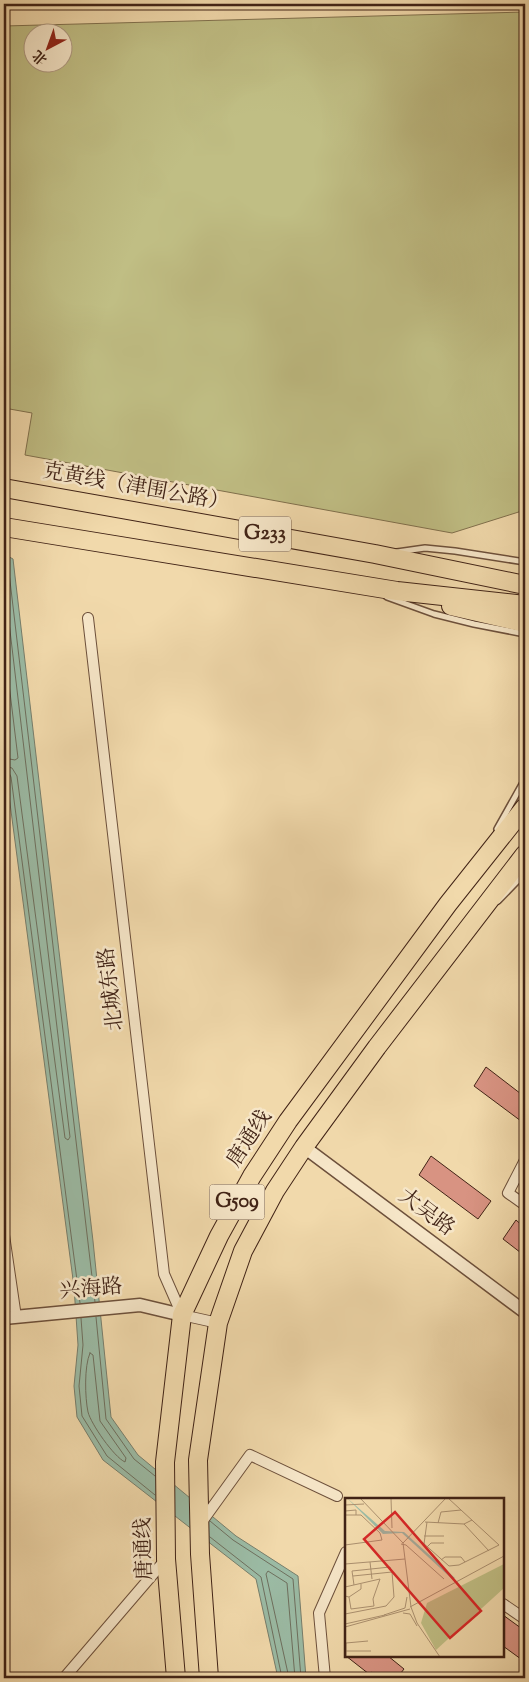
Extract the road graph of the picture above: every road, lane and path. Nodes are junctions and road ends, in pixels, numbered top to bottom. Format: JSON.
{"nodes":[{"id":1,"x":4,"y":488,"type":"edge"},
{"id":2,"x":4,"y":527,"type":"edge"},
{"id":3,"x":375,"y":554,"type":"junction"},
{"id":4,"x":525,"y":562,"type":"edge"},
{"id":5,"x":428,"y":565,"type":"junction"},
{"id":6,"x":525,"y":575,"type":"edge"},
{"id":7,"x":346,"y":583,"type":"junction"},
{"id":8,"x":525,"y":585,"type":"edge"},
{"id":9,"x":397,"y":591,"type":"junction"},
{"id":10,"x":525,"y":605,"type":"edge"},
{"id":11,"x":88,"y":618,"type":"dead end"},
{"id":12,"x":525,"y":623,"type":"edge"},
{"id":13,"x":525,"y":634,"type":"edge"},
{"id":14,"x":525,"y":779,"type":"edge"},
{"id":15,"x":524,"y":808,"type":"edge"},
{"id":16,"x":493,"y":835,"type":"dead end"},
{"id":17,"x":525,"y":854,"type":"edge"},
{"id":18,"x":468,"y":868,"type":"dead end"},
{"id":19,"x":525,"y":873,"type":"edge"},
{"id":20,"x":448,"y":904,"type":"junction"},
{"id":21,"x":476,"y":917,"type":"junction"},
{"id":22,"x":304,"y":1147,"type":"junction"},
{"id":23,"x":525,"y":1160,"type":"edge"},
{"id":24,"x":525,"y":1205,"type":"edge"},
{"id":25,"x":4,"y":1235,"type":"edge"},
{"id":26,"x":525,"y":1312,"type":"edge"},
{"id":27,"x":182,"y":1315,"type":"junction"},
{"id":28,"x":10,"y":1318,"type":"edge"},
{"id":29,"x":218,"y":1323,"type":"junction"},
{"id":30,"x":337,"y":1496,"type":"dead end"},
{"id":31,"x":199,"y":1526,"type":"junction"},
{"id":32,"x":345,"y":1557,"type":"edge"},
{"id":33,"x":166,"y":1559,"type":"junction"},
{"id":34,"x":342,"y":1573,"type":"edge"},
{"id":35,"x":504,"y":1605,"type":"edge"},
{"id":36,"x":525,"y":1619,"type":"edge"},
{"id":37,"x":64,"y":1678,"type":"edge"},
{"id":38,"x":176,"y":1678,"type":"edge"},
{"id":39,"x":210,"y":1678,"type":"edge"},
{"id":40,"x":325,"y":1678,"type":"edge"}],
"edges":[{"from":1,"to":3,"type":"highway","name":"克黄线（津围公路）","number":"G233"},
{"from":2,"to":7,"type":"highway","number":"G233"},
{"from":3,"to":4,"type":"lane"},
{"from":3,"to":5,"type":"highway","name":"克黄线（津围公路）","number":"G233"},
{"from":5,"to":6,"type":"highway","number":"G233"},
{"from":5,"to":8,"type":"highway","name":"克黄线（津围公路）","number":"G233"},
{"from":7,"to":9,"type":"highway","number":"G233"},
{"from":7,"to":13,"type":"lane"},
{"from":9,"to":10,"type":"highway","number":"G233"},
{"from":9,"to":12,"type":"highway"},
{"from":11,"to":27,"type":"street","name":"北城东路"},
{"from":14,"to":16,"type":"lane"},
{"from":15,"to":20,"type":"highway","name":"唐通线","number":"G509"},
{"from":17,"to":21,"type":"highway","number":"G509"},
{"from":18,"to":20,"type":"lane"},
{"from":19,"to":21,"type":"lane"},
{"from":20,"to":27,"type":"highway","name":"唐通线","number":"G509"},
{"from":21,"to":22,"type":"highway","number":"G509"},
{"from":22,"to":26,"type":"street","name":"大吴路"},
{"from":22,"to":29,"type":"highway","number":"G509"},
{"from":23,"to":24,"type":"street"},
{"from":25,"to":28,"type":"street"},
{"from":27,"to":28,"type":"street","name":"兴海路"},
{"from":27,"to":29,"type":"street"},
{"from":27,"to":33,"type":"highway","name":"唐通线","number":"G509"},
{"from":29,"to":31,"type":"highway","number":"G509"},
{"from":30,"to":31,"type":"street"},
{"from":31,"to":39,"type":"highway","number":"G509"},
{"from":32,"to":34,"type":"street"},
{"from":33,"to":37,"type":"street"},
{"from":33,"to":38,"type":"highway","name":"唐通线","number":"G509"},
{"from":34,"to":40,"type":"street"},
{"from":35,"to":36,"type":"street"}]}
